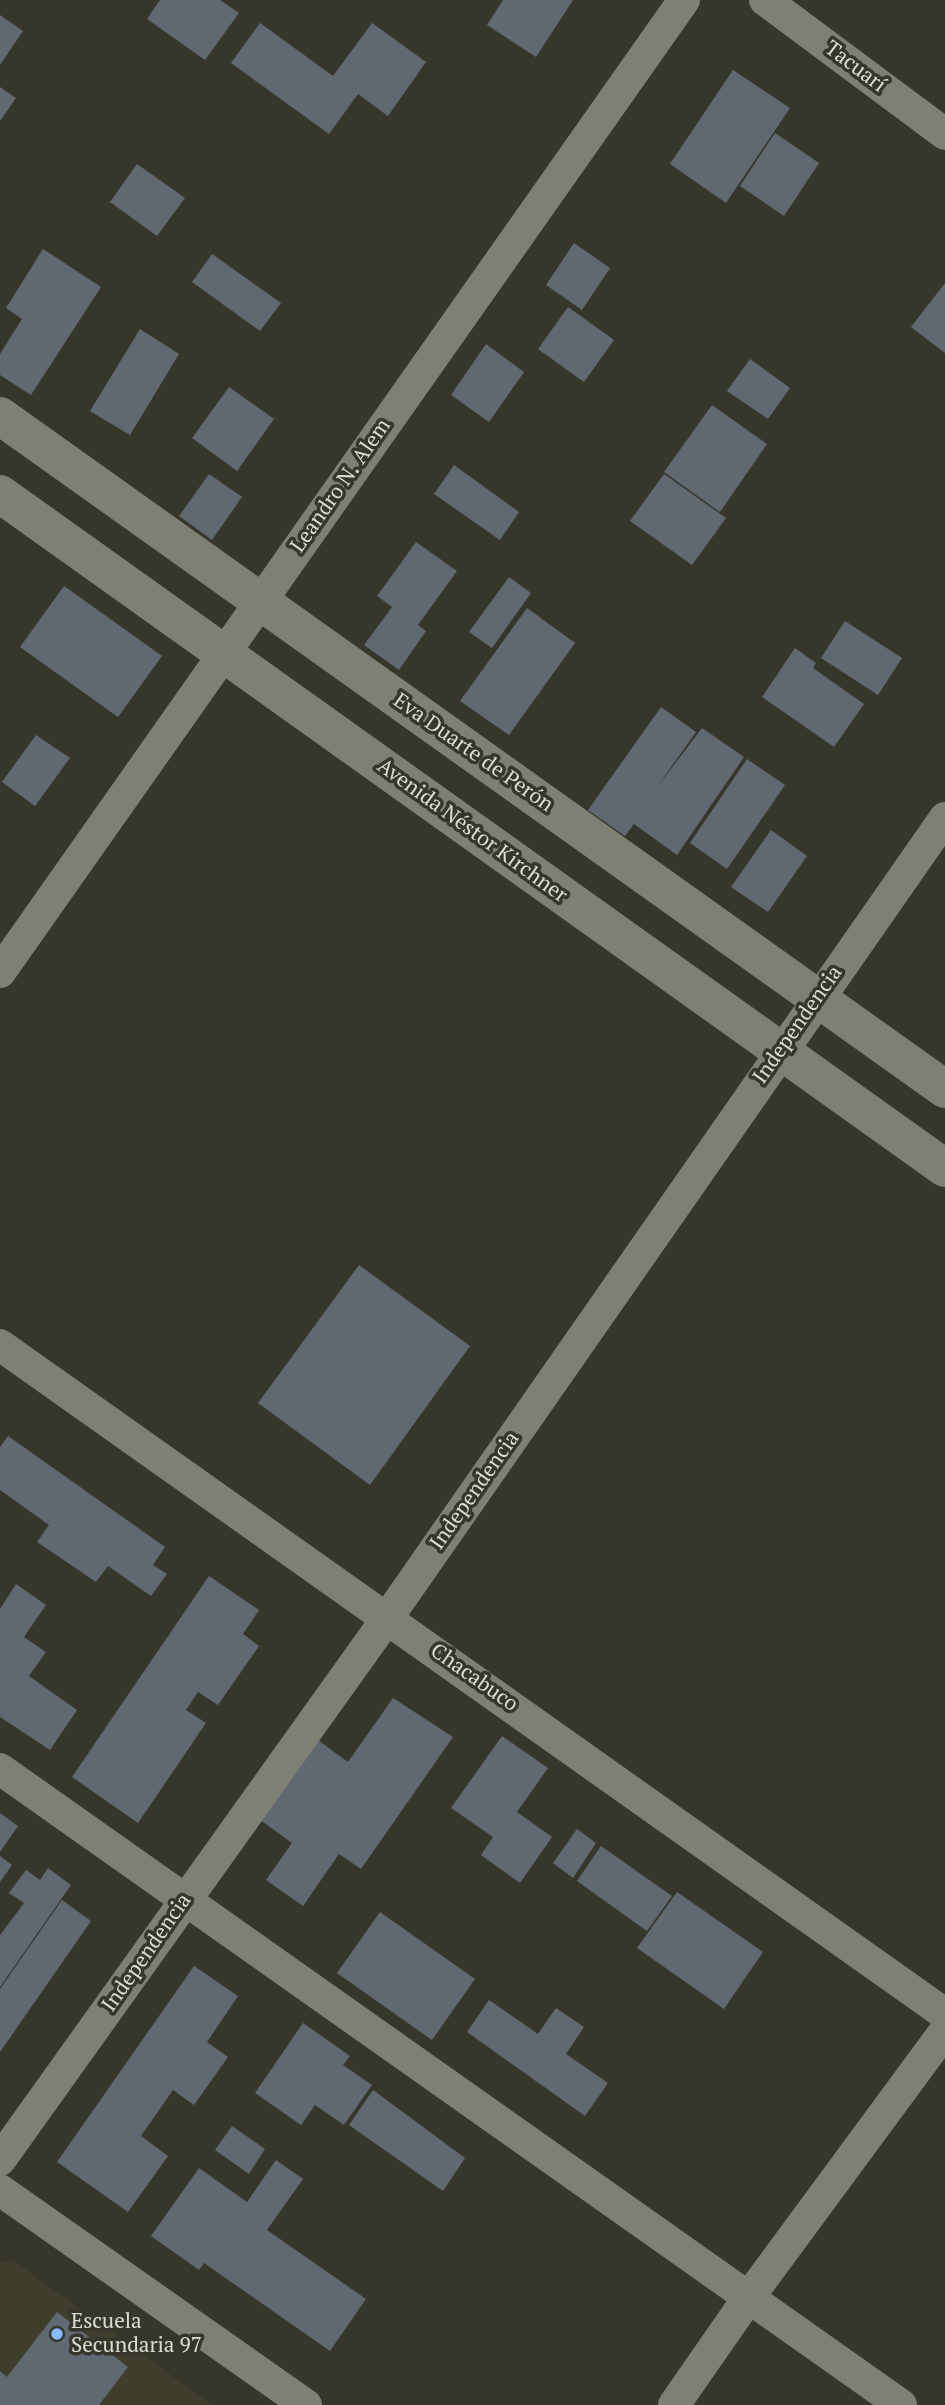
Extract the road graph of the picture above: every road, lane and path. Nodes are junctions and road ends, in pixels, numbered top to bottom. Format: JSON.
{"nodes":[{"id":1,"x":684,"y":0,"type":"edge"},
{"id":2,"x":765,"y":0,"type":"edge"},
{"id":3,"x":945,"y":134,"type":"edge"},
{"id":4,"x":0,"y":416,"type":"edge"},
{"id":5,"x":0,"y":494,"type":"edge"},
{"id":6,"x":260,"y":601,"type":"junction"},
{"id":7,"x":223,"y":653,"type":"junction"},
{"id":8,"x":945,"y":818,"type":"edge"},
{"id":9,"x":0,"y":972,"type":"edge"},
{"id":10,"x":817,"y":998,"type":"junction"},
{"id":11,"x":780,"y":1051,"type":"junction"},
{"id":12,"x":945,"y":1089,"type":"edge"},
{"id":13,"x":945,"y":1168,"type":"edge"},
{"id":14,"x":0,"y":1345,"type":"edge"},
{"id":15,"x":388,"y":1617,"type":"junction"},
{"id":16,"x":0,"y":1769,"type":"edge"},
{"id":17,"x":186,"y":1900,"type":"junction"},
{"id":18,"x":945,"y":2014,"type":"edge"},
{"id":19,"x":945,"y":2031,"type":"edge"},
{"id":20,"x":0,"y":2160,"type":"edge"},
{"id":21,"x":0,"y":2190,"type":"edge"},
{"id":22,"x":748,"y":2297,"type":"junction"},
{"id":23,"x":306,"y":2405,"type":"edge"},
{"id":24,"x":674,"y":2405,"type":"edge"},
{"id":25,"x":901,"y":2405,"type":"edge"}],
"edges":[{"from":1,"to":6,"type":"street","name":"Leandro N. Alem"},
{"from":2,"to":3,"type":"street","name":"Tacuarí"},
{"from":4,"to":6,"type":"street","name":"Eva Duarte de Perón"},
{"from":5,"to":7,"type":"street","name":"Avenida Néstor Kirchner"},
{"from":6,"to":7,"type":"street","name":"Leandro N. Alem"},
{"from":6,"to":10,"type":"street","name":"Eva Duarte de Perón"},
{"from":7,"to":9,"type":"street","name":"Leandro N. Alem"},
{"from":7,"to":11,"type":"street","name":"Avenida Néstor Kirchner"},
{"from":8,"to":10,"type":"street","name":"Independencia"},
{"from":10,"to":11,"type":"street","name":"Independencia"},
{"from":10,"to":12,"type":"street","name":"Eva Duarte de Perón"},
{"from":11,"to":13,"type":"street","name":"Avenida Néstor Kirchner"},
{"from":11,"to":15,"type":"street","name":"Independencia"},
{"from":14,"to":15,"type":"street","name":"Chacabuco"},
{"from":15,"to":17,"type":"street","name":"Independencia"},
{"from":15,"to":18,"type":"street","name":"Chacabuco"},
{"from":16,"to":17,"type":"street"},
{"from":17,"to":20,"type":"street","name":"Independencia"},
{"from":17,"to":22,"type":"street"},
{"from":19,"to":22,"type":"street"},
{"from":21,"to":23,"type":"street"},
{"from":22,"to":24,"type":"street"},
{"from":22,"to":25,"type":"street"}]}
